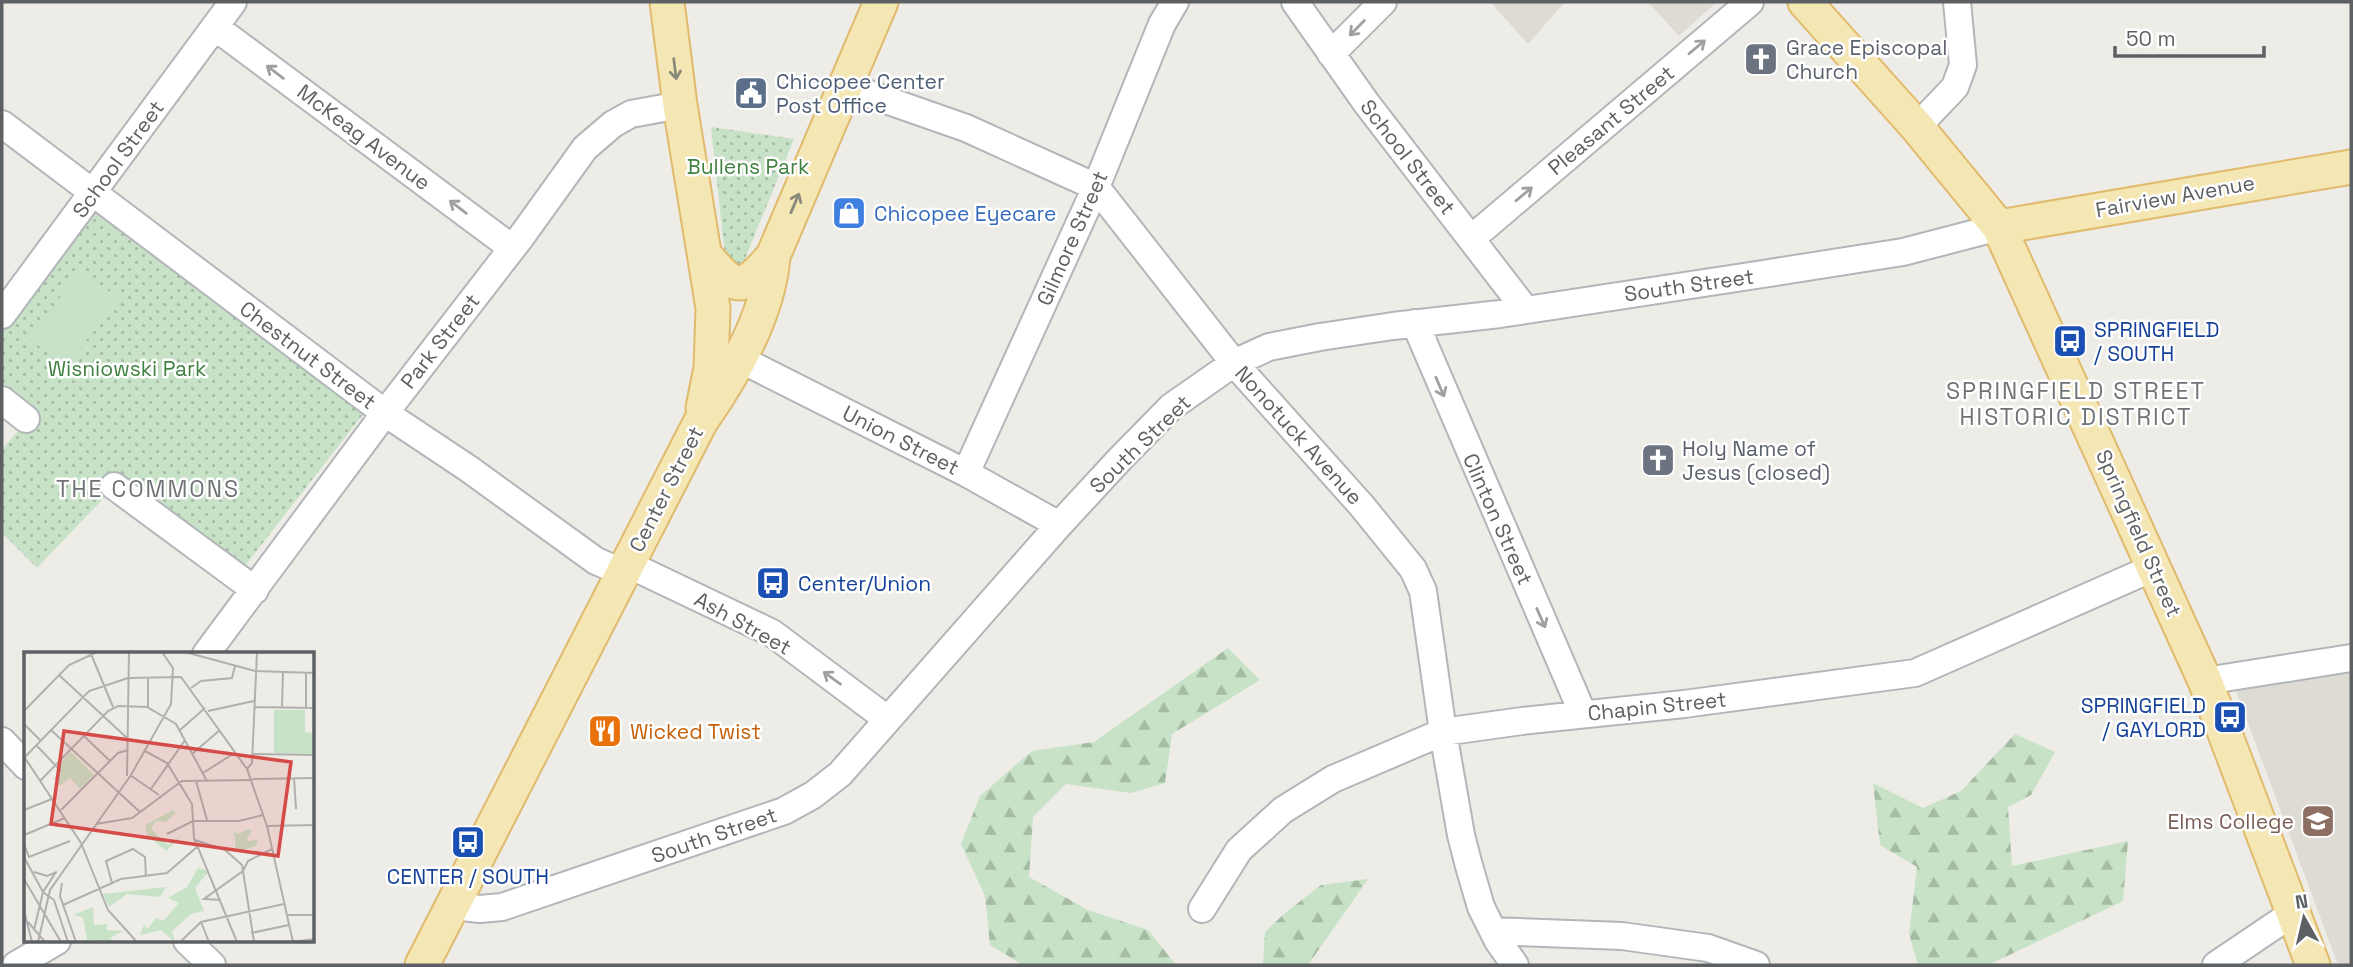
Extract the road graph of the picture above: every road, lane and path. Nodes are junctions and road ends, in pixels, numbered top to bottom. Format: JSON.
{"nodes":[{"id":1,"x":233,"y":2,"type":"edge"},
{"id":2,"x":667,"y":2,"type":"edge"},
{"id":3,"x":881,"y":2,"type":"edge"},
{"id":4,"x":1175,"y":2,"type":"edge"},
{"id":5,"x":1295,"y":2,"type":"edge"},
{"id":6,"x":1383,"y":2,"type":"edge"},
{"id":7,"x":1750,"y":2,"type":"edge"},
{"id":8,"x":1805,"y":2,"type":"edge"},
{"id":9,"x":1957,"y":2,"type":"edge"},
{"id":10,"x":215,"y":27,"type":"junction"},
{"id":11,"x":1331,"y":54,"type":"junction"},
{"id":12,"x":846,"y":86,"type":"junction"},
{"id":13,"x":680,"y":105,"type":"junction"},
{"id":14,"x":2,"y":124,"type":"edge"},
{"id":15,"x":1917,"y":127,"type":"junction"},
{"id":16,"x":2351,"y":167,"type":"edge"},
{"id":17,"x":1096,"y":187,"type":"junction"},
{"id":18,"x":93,"y":193,"type":"junction"},
{"id":19,"x":1999,"y":227,"type":"junction"},
{"id":20,"x":1472,"y":239,"type":"junction"},
{"id":21,"x":512,"y":248,"type":"junction"},
{"id":22,"x":706,"y":256,"type":"junction"},
{"id":23,"x":773,"y":256,"type":"junction"},
{"id":24,"x":713,"y":309,"type":"junction"},
{"id":25,"x":1525,"y":309,"type":"junction"},
{"id":26,"x":2,"y":315,"type":"edge"},
{"id":27,"x":1415,"y":323,"type":"junction"},
{"id":28,"x":740,"y":359,"type":"junction"},
{"id":29,"x":1234,"y":363,"type":"junction"},
{"id":30,"x":2,"y":401,"type":"edge"},
{"id":31,"x":385,"y":413,"type":"junction"},
{"id":32,"x":26,"y":419,"type":"dead end"},
{"id":33,"x":701,"y":421,"type":"junction"},
{"id":34,"x":966,"y":473,"type":"junction"},
{"id":35,"x":114,"y":486,"type":"dead end"},
{"id":36,"x":1059,"y":525,"type":"junction"},
{"id":37,"x":2155,"y":567,"type":"junction"},
{"id":38,"x":625,"y":568,"type":"junction"},
{"id":39,"x":254,"y":590,"type":"junction"},
{"id":40,"x":207,"y":652,"type":"edge"},
{"id":41,"x":2351,"y":657,"type":"edge"},
{"id":42,"x":2205,"y":681,"type":"junction"},
{"id":43,"x":1583,"y":714,"type":"junction"},
{"id":44,"x":887,"y":719,"type":"junction"},
{"id":45,"x":1443,"y":732,"type":"junction"},
{"id":46,"x":2,"y":741,"type":"edge"},
{"id":47,"x":24,"y":764,"type":"edge"},
{"id":48,"x":453,"y":906,"type":"junction"},
{"id":49,"x":1202,"y":909,"type":"dead end"},
{"id":50,"x":2293,"y":913,"type":"junction"},
{"id":51,"x":1493,"y":931,"type":"junction"},
{"id":52,"x":55,"y":942,"type":"edge"},
{"id":53,"x":188,"y":942,"type":"edge"},
{"id":54,"x":16,"y":965,"type":"edge"},
{"id":55,"x":212,"y":965,"type":"edge"},
{"id":56,"x":422,"y":965,"type":"edge"},
{"id":57,"x":1515,"y":965,"type":"edge"},
{"id":58,"x":1756,"y":965,"type":"edge"},
{"id":59,"x":2216,"y":965,"type":"edge"},
{"id":60,"x":2313,"y":965,"type":"edge"}],
"edges":[{"from":1,"to":10,"type":"street","name":"School Street"},
{"from":2,"to":13,"type":"main road","one_way":true},
{"from":3,"to":12,"type":"main road","name":"Center Street"},
{"from":4,"to":17,"type":"street","name":"Gilmore Street"},
{"from":5,"to":11,"type":"street","name":"School Street"},
{"from":6,"to":11,"type":"street","one_way":true},
{"from":20,"to":7,"type":"street","name":"Pleasant Street","one_way":true},
{"from":8,"to":15,"type":"main road","name":"Springfield Street"},
{"from":9,"to":15,"type":"street"},
{"from":10,"to":18,"type":"street","name":"School Street"},
{"from":21,"to":10,"type":"street","name":"McKeag Avenue","one_way":true},
{"from":11,"to":20,"type":"street","name":"School Street"},
{"from":12,"to":17,"type":"street","name":"Nonotuck Avenue"},
{"from":23,"to":12,"type":"main road","name":"Center Street","one_way":true},
{"from":13,"to":21,"type":"street","name":"Park Street"},
{"from":13,"to":22,"type":"main road"},
{"from":14,"to":18,"type":"street","name":"Chestnut Street"},
{"from":15,"to":19,"type":"main road","name":"Springfield Street"},
{"from":16,"to":19,"type":"main road","name":"Fairview Avenue"},
{"from":17,"to":29,"type":"street","name":"Nonotuck Avenue"},
{"from":17,"to":34,"type":"street","name":"Gilmore Street"},
{"from":18,"to":26,"type":"street","name":"School Street"},
{"from":18,"to":31,"type":"street","name":"Chestnut Street"},
{"from":19,"to":25,"type":"street","name":"South Street"},
{"from":19,"to":37,"type":"main road","name":"Springfield Street"},
{"from":20,"to":25,"type":"street","name":"School Street"},
{"from":21,"to":31,"type":"street","name":"Park Street"},
{"from":22,"to":23,"type":"main road"},
{"from":22,"to":24,"type":"main road"},
{"from":23,"to":28,"type":"main road","name":"Center Street"},
{"from":24,"to":28,"type":"main road"},
{"from":24,"to":33,"type":"main road"},
{"from":25,"to":27,"type":"street","name":"South Street"},
{"from":27,"to":29,"type":"street","name":"South Street"},
{"from":27,"to":43,"type":"street","name":"Clinton Street","one_way":true},
{"from":28,"to":33,"type":"main road","name":"Center Street"},
{"from":28,"to":34,"type":"street","name":"Union Street"},
{"from":29,"to":36,"type":"street","name":"South Street"},
{"from":29,"to":45,"type":"street","name":"Nonotuck Avenue"},
{"from":30,"to":32,"type":"street"},
{"from":31,"to":38,"type":"street","name":"Chestnut Street"},
{"from":31,"to":39,"type":"street","name":"Park Street"},
{"from":33,"to":38,"type":"main road","name":"Center Street"},
{"from":34,"to":36,"type":"street","name":"Union Street"},
{"from":35,"to":39,"type":"street"},
{"from":36,"to":44,"type":"street","name":"South Street"},
{"from":37,"to":42,"type":"main road","name":"Springfield Street"},
{"from":37,"to":43,"type":"street","name":"Chapin Street"},
{"from":44,"to":38,"type":"street","name":"Ash Street","one_way":true},
{"from":38,"to":48,"type":"main road","name":"Center Street"},
{"from":39,"to":40,"type":"street","name":"Park Street"},
{"from":41,"to":42,"type":"street"},
{"from":42,"to":50,"type":"main road","name":"Springfield Street"},
{"from":43,"to":45,"type":"street","name":"Chapin Street"},
{"from":44,"to":48,"type":"street","name":"South Street"},
{"from":45,"to":49,"type":"street","name":"Chapin Street"},
{"from":45,"to":51,"type":"street","name":"Nonotuck Avenue"},
{"from":46,"to":47,"type":"street"},
{"from":48,"to":56,"type":"main road","name":"Center Street"},
{"from":50,"to":59,"type":"street"},
{"from":50,"to":60,"type":"main road","name":"Springfield Street"},
{"from":51,"to":57,"type":"street","name":"Nonotuck Avenue"},
{"from":51,"to":58,"type":"street"},
{"from":52,"to":54,"type":"street"},
{"from":53,"to":55,"type":"street"}]}
